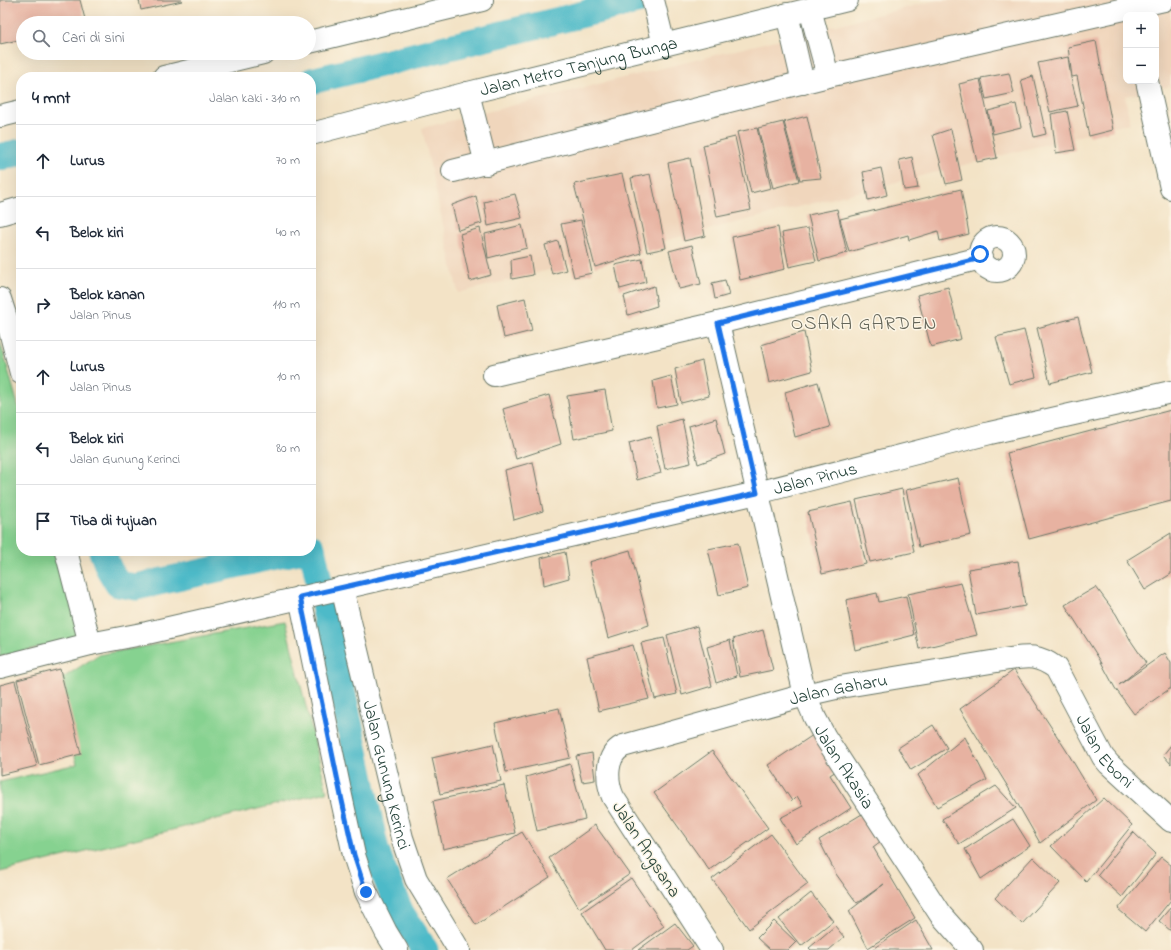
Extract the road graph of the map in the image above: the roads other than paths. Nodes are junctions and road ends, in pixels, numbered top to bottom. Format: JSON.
{"nodes":[{"id":1,"x":482,"y":0,"type":"edge"},
{"id":2,"x":653,"y":0,"type":"edge"},
{"id":3,"x":847,"y":0,"type":"edge"},
{"id":4,"x":1164,"y":0,"type":"edge"},
{"id":5,"x":1131,"y":8,"type":"edge"},
{"id":6,"x":810,"y":9,"type":"junction"},
{"id":7,"x":787,"y":14,"type":"junction"},
{"id":8,"x":662,"y":37,"type":"junction"},
{"id":9,"x":316,"y":40,"type":"edge"},
{"id":10,"x":234,"y":60,"type":"edge"},
{"id":11,"x":185,"y":72,"type":"edge"},
{"id":12,"x":828,"y":76,"type":"junction"},
{"id":13,"x":803,"y":83,"type":"junction"},
{"id":14,"x":1148,"y":84,"type":"edge"},
{"id":15,"x":468,"y":93,"type":"junction"},
{"id":16,"x":16,"y":112,"type":"edge"},
{"id":17,"x":0,"y":116,"type":"edge"},
{"id":18,"x":316,"y":133,"type":"edge"},
{"id":19,"x":486,"y":164,"type":"junction"},
{"id":20,"x":453,"y":171,"type":"dead end"},
{"id":21,"x":1171,"y":188,"type":"edge"},
{"id":22,"x":16,"y":209,"type":"edge"},
{"id":23,"x":0,"y":214,"type":"edge"},
{"id":24,"x":981,"y":258,"type":"dead end"},
{"id":25,"x":0,"y":299,"type":"edge"},
{"id":26,"x":718,"y":323,"type":"junction"},
{"id":27,"x":16,"y":354,"type":"edge"},
{"id":28,"x":494,"y":375,"type":"dead end"},
{"id":29,"x":1171,"y":392,"type":"edge"},
{"id":30,"x":757,"y":493,"type":"junction"},
{"id":31,"x":67,"y":556,"type":"edge"},
{"id":32,"x":339,"y":589,"type":"junction"},
{"id":33,"x":305,"y":596,"type":"junction"},
{"id":34,"x":90,"y":644,"type":"junction"},
{"id":35,"x":0,"y":667,"type":"edge"},
{"id":36,"x":1056,"y":668,"type":"joint"},
{"id":37,"x":805,"y":695,"type":"junction"},
{"id":38,"x":623,"y":746,"type":"joint"},
{"id":39,"x":1171,"y":821,"type":"edge"},
{"id":40,"x":397,"y":950,"type":"edge"},
{"id":41,"x":459,"y":950,"type":"edge"},
{"id":42,"x":712,"y":950,"type":"edge"},
{"id":43,"x":972,"y":950,"type":"edge"}],
"edges":[{"from":1,"to":9,"type":"street"},
{"from":2,"to":8,"type":"street"},
{"from":3,"to":6,"type":"street","name":"Jalan Metro Tanjung Bunga"},
{"from":4,"to":5,"type":"street"},
{"from":5,"to":12,"type":"street"},
{"from":6,"to":7,"type":"street","name":"Jalan Metro Tanjung Bunga"},
{"from":6,"to":12,"type":"street"},
{"from":7,"to":8,"type":"street","name":"Jalan Metro Tanjung Bunga"},
{"from":7,"to":13,"type":"street"},
{"from":8,"to":15,"type":"street","name":"Jalan Metro Tanjung Bunga"},
{"from":10,"to":11,"type":"street"},
{"from":12,"to":13,"type":"street"},
{"from":13,"to":19,"type":"street"},
{"from":14,"to":21,"type":"street"},
{"from":15,"to":18,"type":"street","name":"Jalan Metro Tanjung Bunga"},
{"from":15,"to":19,"type":"street"},
{"from":16,"to":17,"type":"street"},
{"from":19,"to":20,"type":"street"},
{"from":22,"to":23,"type":"street"},
{"from":24,"to":26,"type":"street"},
{"from":25,"to":27,"type":"street"},
{"from":26,"to":28,"type":"street"},
{"from":26,"to":30,"type":"street","name":"Jalan Akasia"},
{"from":29,"to":30,"type":"street","name":"Jalan Pinus"},
{"from":30,"to":32,"type":"street","name":"Jalan Pinus"},
{"from":30,"to":37,"type":"street","name":"Jalan Akasia"},
{"from":31,"to":34,"type":"street"},
{"from":32,"to":33,"type":"street","name":"Jalan Pinus"},
{"from":32,"to":41,"type":"street","name":"Jalan Gunung Kerinci"},
{"from":33,"to":34,"type":"street","name":"Jalan Pinus"},
{"from":33,"to":40,"type":"street"},
{"from":34,"to":35,"type":"street","name":"Jalan Pinus"},
{"from":36,"to":37,"type":"street","name":"Jalan Gaharu"},
{"from":36,"to":39,"type":"street","name":"Jalan Eboni"},
{"from":37,"to":38,"type":"street","name":"Jalan Gaharu"},
{"from":37,"to":43,"type":"street","name":"Jalan Akasia"},
{"from":38,"to":42,"type":"street","name":"Jalan Angsana"}]}
